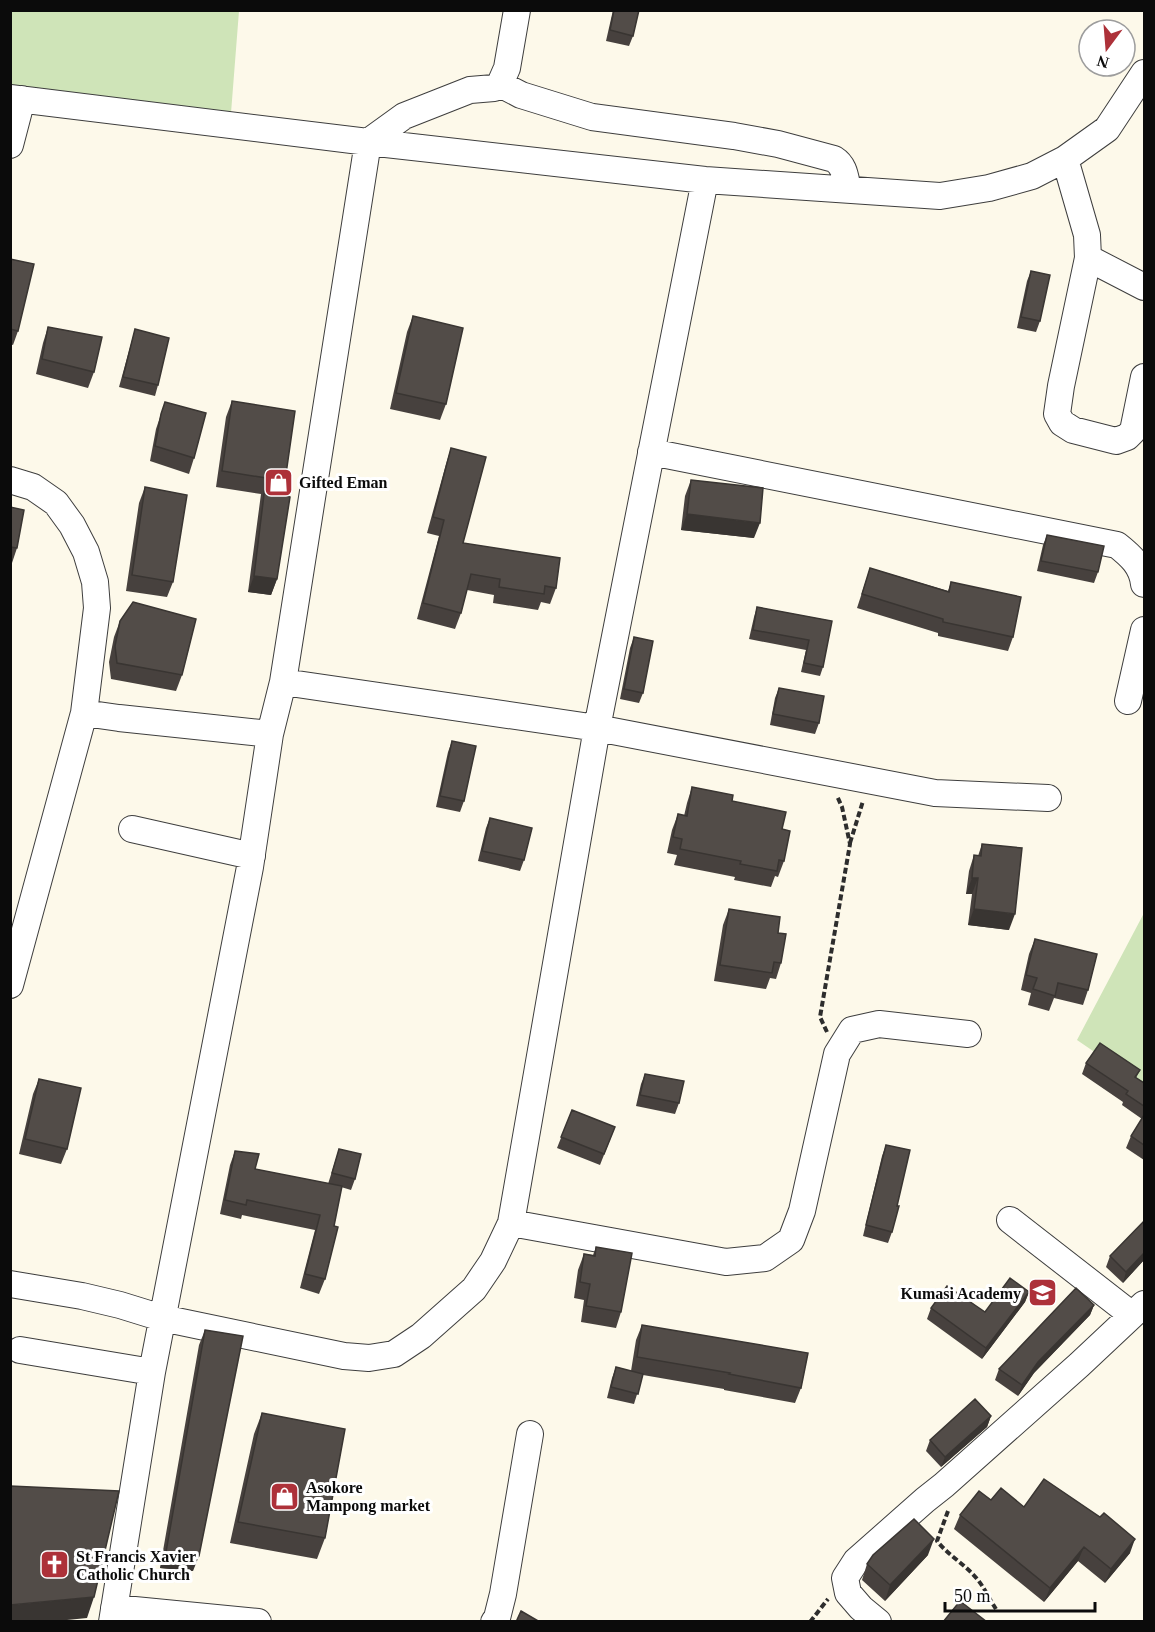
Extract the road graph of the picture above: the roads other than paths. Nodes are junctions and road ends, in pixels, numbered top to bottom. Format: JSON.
{"nodes":[{"id":1,"x":517,"y":10,"type":"edge"},
{"id":2,"x":1144,"y":73,"type":"edge"},
{"id":3,"x":500,"y":84,"type":"junction"},
{"id":4,"x":16,"y":98,"type":"edge"},
{"id":5,"x":368,"y":142,"type":"junction"},
{"id":6,"x":10,"y":145,"type":"edge"},
{"id":7,"x":1065,"y":159,"type":"junction"},
{"id":8,"x":705,"y":180,"type":"junction"},
{"id":9,"x":848,"y":189,"type":"junction"},
{"id":10,"x":1088,"y":258,"type":"junction"},
{"id":11,"x":1144,"y":287,"type":"edge"},
{"id":12,"x":1144,"y":377,"type":"edge"},
{"id":13,"x":651,"y":452,"type":"junction"},
{"id":14,"x":10,"y":480,"type":"edge"},
{"id":15,"x":1139,"y":557,"type":"edge"},
{"id":16,"x":1144,"y":584,"type":"edge"},
{"id":17,"x":1144,"y":630,"type":"edge"},
{"id":18,"x":283,"y":682,"type":"junction"},
{"id":19,"x":1128,"y":701,"type":"dead end"},
{"id":20,"x":84,"y":713,"type":"junction"},
{"id":21,"x":597,"y":728,"type":"junction"},
{"id":22,"x":270,"y":734,"type":"junction"},
{"id":23,"x":1048,"y":798,"type":"dead end"},
{"id":24,"x":132,"y":829,"type":"dead end"},
{"id":25,"x":252,"y":856,"type":"junction"},
{"id":26,"x":10,"y":985,"type":"edge"},
{"id":27,"x":968,"y":1034,"type":"dead end"},
{"id":28,"x":1010,"y":1220,"type":"dead end"},
{"id":29,"x":511,"y":1223,"type":"junction"},
{"id":30,"x":10,"y":1284,"type":"edge"},
{"id":31,"x":1138,"y":1309,"type":"edge"},
{"id":32,"x":162,"y":1318,"type":"junction"},
{"id":33,"x":20,"y":1350,"type":"dead end"},
{"id":34,"x":152,"y":1372,"type":"junction"},
{"id":35,"x":530,"y":1434,"type":"dead end"},
{"id":36,"x":113,"y":1615,"type":"edge"},
{"id":37,"x":258,"y":1622,"type":"edge"},
{"id":38,"x":494,"y":1622,"type":"edge"},
{"id":39,"x":878,"y":1622,"type":"edge"}],
"edges":[{"from":1,"to":3,"type":"street"},
{"from":2,"to":7,"type":"street"},
{"from":3,"to":5,"type":"street"},
{"from":3,"to":9,"type":"street"},
{"from":4,"to":5,"type":"street"},
{"from":4,"to":6,"type":"street"},
{"from":5,"to":8,"type":"street"},
{"from":5,"to":18,"type":"street"},
{"from":7,"to":9,"type":"street"},
{"from":7,"to":10,"type":"street"},
{"from":8,"to":9,"type":"street"},
{"from":8,"to":13,"type":"street"},
{"from":10,"to":11,"type":"street"},
{"from":10,"to":12,"type":"street"},
{"from":13,"to":15,"type":"street"},
{"from":13,"to":21,"type":"street"},
{"from":14,"to":20,"type":"street"},
{"from":15,"to":16,"type":"street"},
{"from":17,"to":19,"type":"street"},
{"from":18,"to":21,"type":"street"},
{"from":18,"to":22,"type":"street"},
{"from":20,"to":22,"type":"street"},
{"from":20,"to":26,"type":"street"},
{"from":21,"to":23,"type":"street"},
{"from":21,"to":29,"type":"street"},
{"from":22,"to":25,"type":"street"},
{"from":24,"to":25,"type":"street"},
{"from":25,"to":32,"type":"street"},
{"from":27,"to":29,"type":"street"},
{"from":28,"to":31,"type":"street"},
{"from":29,"to":32,"type":"street"},
{"from":30,"to":32,"type":"street"},
{"from":31,"to":39,"type":"street"},
{"from":32,"to":34,"type":"street"},
{"from":33,"to":34,"type":"street"},
{"from":34,"to":36,"type":"street"},
{"from":35,"to":38,"type":"street"},
{"from":36,"to":37,"type":"street"}]}
